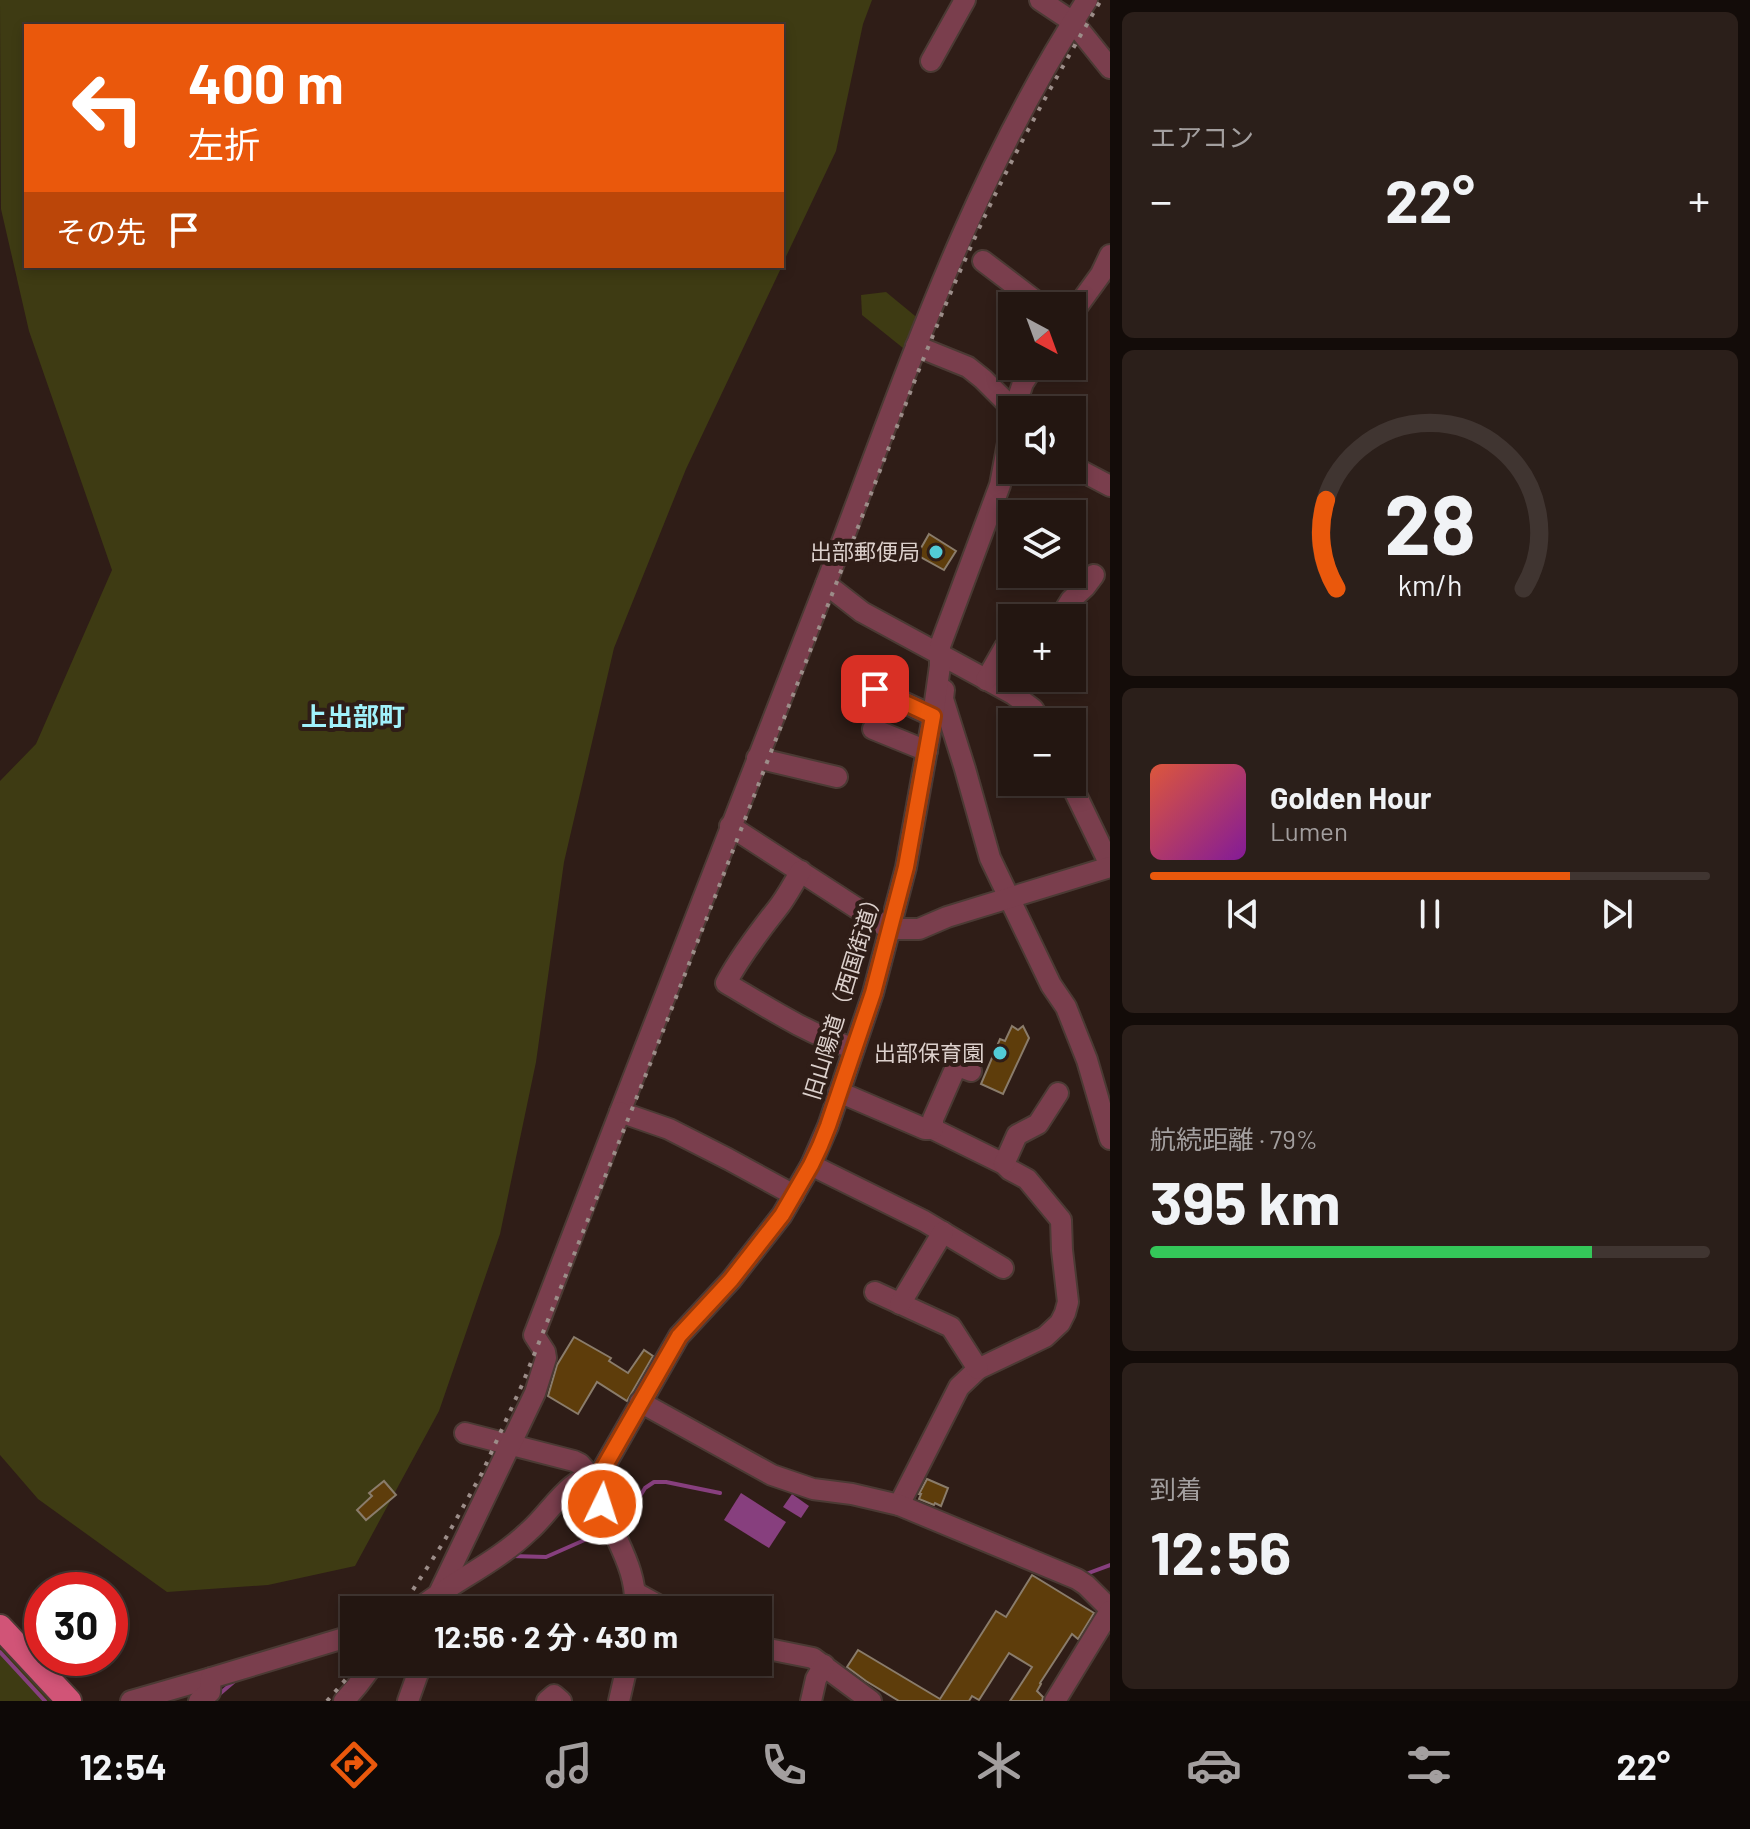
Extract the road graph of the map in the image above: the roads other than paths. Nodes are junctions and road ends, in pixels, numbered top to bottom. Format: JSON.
{"nodes":[{"id":1,"x":965,"y":0,"type":"edge"},
{"id":2,"x":1040,"y":0,"type":"edge"},
{"id":3,"x":1087,"y":0,"type":"edge"},
{"id":4,"x":1073,"y":22,"type":"junction"},
{"id":5,"x":931,"y":61,"type":"dead end"},
{"id":6,"x":1110,"y":68,"type":"edge"},
{"id":7,"x":1110,"y":255,"type":"edge"},
{"id":8,"x":983,"y":261,"type":"dead end"},
{"id":9,"x":1024,"y":292,"type":"edge"},
{"id":10,"x":1086,"y":295,"type":"edge"},
{"id":11,"x":916,"y":346,"type":"junction"},
{"id":12,"x":1000,"y":396,"type":"edge"},
{"id":13,"x":1086,"y":473,"type":"edge"},
{"id":14,"x":1000,"y":484,"type":"edge"},
{"id":15,"x":1110,"y":486,"type":"edge"},
{"id":16,"x":1094,"y":575,"type":"dead end"},
{"id":17,"x":826,"y":584,"type":"junction"},
{"id":18,"x":1069,"y":604,"type":"edge"},
{"id":19,"x":940,"y":655,"type":"junction"},
{"id":20,"x":998,"y":659,"type":"edge"},
{"id":21,"x":986,"y":680,"type":"junction"},
{"id":22,"x":998,"y":682,"type":"edge"},
{"id":23,"x":875,"y":689,"type":"dead end"},
{"id":24,"x":933,"y":716,"type":"junction"},
{"id":25,"x":873,"y":729,"type":"dead end"},
{"id":26,"x":927,"y":751,"type":"junction"},
{"id":27,"x":757,"y":758,"type":"junction"},
{"id":28,"x":837,"y":777,"type":"dead end"},
{"id":29,"x":1077,"y":796,"type":"edge"},
{"id":30,"x":730,"y":826,"type":"junction"},
{"id":31,"x":1110,"y":866,"type":"edge"},
{"id":32,"x":801,"y":871,"type":"junction"},
{"id":33,"x":1010,"y":898,"type":"junction"},
{"id":34,"x":889,"y":929,"type":"junction"},
{"id":35,"x":854,"y":1048,"type":"junction"},
{"id":36,"x":971,"y":1071,"type":"dead end"},
{"id":37,"x":839,"y":1092,"type":"junction"},
{"id":38,"x":1058,"y":1093,"type":"dead end"},
{"id":39,"x":1105,"y":1102,"type":"edge"},
{"id":40,"x":620,"y":1112,"type":"junction"},
{"id":41,"x":933,"y":1129,"type":"junction"},
{"id":42,"x":1110,"y":1139,"type":"edge"},
{"id":43,"x":1004,"y":1164,"type":"junction"},
{"id":44,"x":811,"y":1165,"type":"junction"},
{"id":45,"x":794,"y":1195,"type":"junction"},
{"id":46,"x":943,"y":1232,"type":"junction"},
{"id":47,"x":1003,"y":1268,"type":"dead end"},
{"id":48,"x":875,"y":1292,"type":"dead end"},
{"id":49,"x":900,"y":1304,"type":"junction"},
{"id":50,"x":978,"y":1369,"type":"junction"},
{"id":51,"x":640,"y":1402,"type":"junction"},
{"id":52,"x":465,"y":1433,"type":"dead end"},
{"id":53,"x":512,"y":1445,"type":"junction"},
{"id":54,"x":595,"y":1474,"type":"junction"},
{"id":55,"x":899,"y":1505,"type":"junction"},
{"id":56,"x":433,"y":1596,"type":"edge"},
{"id":57,"x":440,"y":1596,"type":"edge"},
{"id":58,"x":634,"y":1596,"type":"edge"},
{"id":59,"x":1110,"y":1610,"type":"edge"},
{"id":60,"x":0,"y":1627,"type":"edge"},
{"id":61,"x":340,"y":1640,"type":"edge"},
{"id":62,"x":772,"y":1650,"type":"edge"},
{"id":63,"x":824,"y":1665,"type":"junction"},
{"id":64,"x":364,"y":1676,"type":"edge"},
{"id":65,"x":417,"y":1676,"type":"edge"},
{"id":66,"x":625,"y":1676,"type":"edge"},
{"id":67,"x":208,"y":1688,"type":"edge"},
{"id":68,"x":69,"y":1701,"type":"edge"},
{"id":69,"x":131,"y":1701,"type":"edge"},
{"id":70,"x":344,"y":1701,"type":"edge"},
{"id":71,"x":408,"y":1701,"type":"edge"},
{"id":72,"x":547,"y":1701,"type":"edge"},
{"id":73,"x":561,"y":1701,"type":"edge"},
{"id":74,"x":619,"y":1701,"type":"edge"},
{"id":75,"x":811,"y":1701,"type":"edge"},
{"id":76,"x":871,"y":1701,"type":"edge"},
{"id":77,"x":1055,"y":1701,"type":"edge"}],
"edges":[{"from":1,"to":5,"type":"street"},
{"from":2,"to":4,"type":"street"},
{"from":3,"to":4,"type":"street"},
{"from":4,"to":6,"type":"street"},
{"from":4,"to":11,"type":"street"},
{"from":7,"to":10,"type":"street"},
{"from":8,"to":9,"type":"street"},
{"from":11,"to":12,"type":"street"},
{"from":11,"to":17,"type":"street"},
{"from":13,"to":15,"type":"street"},
{"from":14,"to":19,"type":"street","name":"旧山陽道（西国街道）"},
{"from":16,"to":18,"type":"street"},
{"from":17,"to":19,"type":"street"},
{"from":17,"to":27,"type":"street"},
{"from":19,"to":21,"type":"street"},
{"from":19,"to":24,"type":"street","name":"旧山陽道（西国街道）"},
{"from":19,"to":33,"type":"street"},
{"from":20,"to":21,"type":"street"},
{"from":21,"to":22,"type":"street"},
{"from":23,"to":24,"type":"street"},
{"from":24,"to":26,"type":"street","name":"旧山陽道（西国街道）"},
{"from":25,"to":26,"type":"street"},
{"from":26,"to":34,"type":"street","name":"旧山陽道（西国街道）"},
{"from":27,"to":28,"type":"street"},
{"from":27,"to":30,"type":"street"},
{"from":29,"to":31,"type":"street"},
{"from":30,"to":32,"type":"street"},
{"from":30,"to":40,"type":"street"},
{"from":31,"to":33,"type":"street"},
{"from":32,"to":34,"type":"street"},
{"from":32,"to":35,"type":"street"},
{"from":33,"to":34,"type":"street"},
{"from":33,"to":39,"type":"street"},
{"from":34,"to":35,"type":"street","name":"旧山陽道（西国街道）"},
{"from":35,"to":37,"type":"street","name":"旧山陽道（西国街道）"},
{"from":36,"to":41,"type":"street"},
{"from":37,"to":41,"type":"street"},
{"from":37,"to":44,"type":"street","name":"旧山陽道（西国街道）"},
{"from":38,"to":43,"type":"street"},
{"from":39,"to":42,"type":"street"},
{"from":40,"to":45,"type":"street"},
{"from":40,"to":53,"type":"street"},
{"from":41,"to":43,"type":"street"},
{"from":43,"to":50,"type":"street"},
{"from":44,"to":45,"type":"street","name":"旧山陽道（西国街道）"},
{"from":44,"to":46,"type":"street"},
{"from":45,"to":51,"type":"street","name":"旧山陽道（西国街道）"},
{"from":46,"to":47,"type":"street"},
{"from":46,"to":49,"type":"street"},
{"from":48,"to":49,"type":"street"},
{"from":49,"to":50,"type":"street"},
{"from":50,"to":55,"type":"street"},
{"from":51,"to":54,"type":"street","name":"旧山陽道（西国街道）"},
{"from":51,"to":55,"type":"street"},
{"from":52,"to":53,"type":"street"},
{"from":53,"to":54,"type":"street"},
{"from":53,"to":56,"type":"street"},
{"from":54,"to":57,"type":"street"},
{"from":54,"to":58,"type":"street"},
{"from":55,"to":59,"type":"street"},
{"from":59,"to":77,"type":"street"},
{"from":60,"to":68,"type":"main road"},
{"from":61,"to":67,"type":"street"},
{"from":62,"to":63,"type":"street"},
{"from":63,"to":75,"type":"street"},
{"from":63,"to":76,"type":"street"},
{"from":64,"to":70,"type":"street"},
{"from":65,"to":71,"type":"street"},
{"from":66,"to":74,"type":"street"},
{"from":67,"to":69,"type":"street"},
{"from":72,"to":73,"type":"street"}]}
